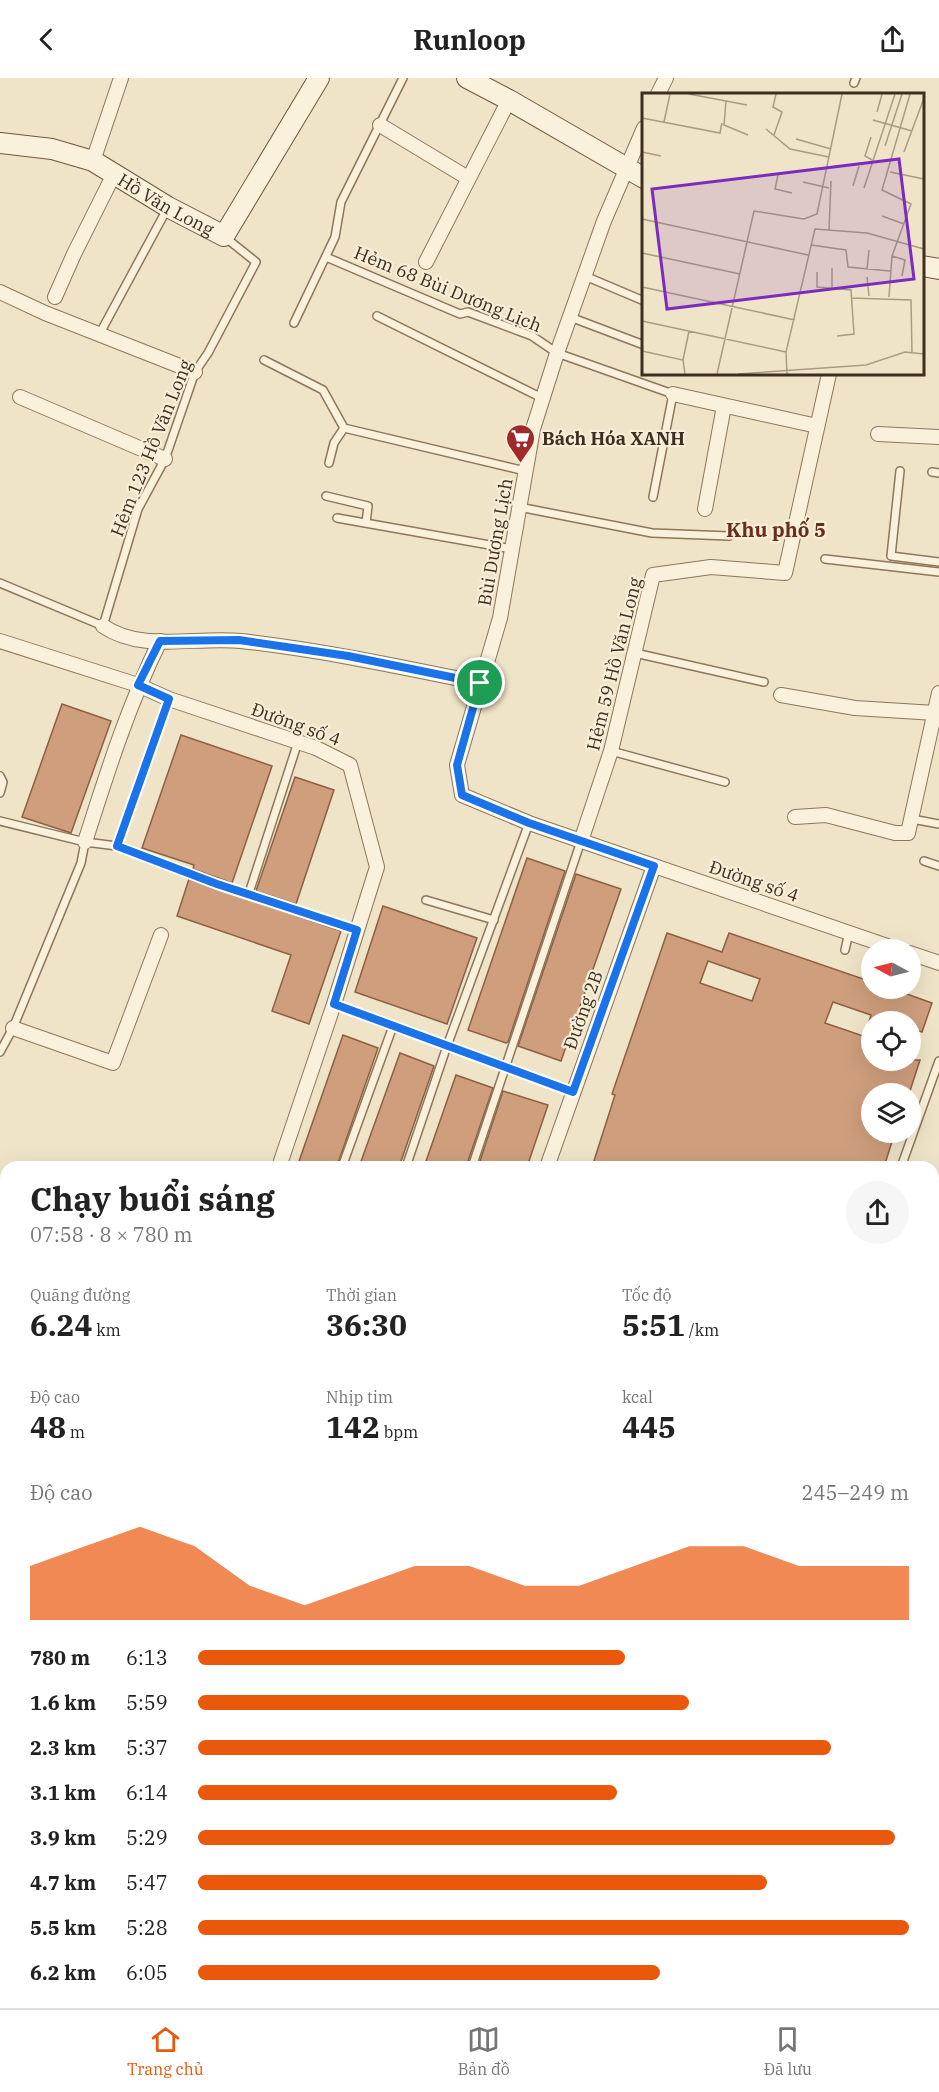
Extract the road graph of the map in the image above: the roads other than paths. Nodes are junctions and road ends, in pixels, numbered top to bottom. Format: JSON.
{"nodes":[{"id":1,"x":121,"y":78,"type":"edge"},
{"id":2,"x":319,"y":78,"type":"edge"},
{"id":3,"x":403,"y":78,"type":"edge"},
{"id":4,"x":467,"y":78,"type":"edge"},
{"id":5,"x":666,"y":78,"type":"edge"},
{"id":6,"x":658,"y":93,"type":"edge"},
{"id":7,"x":509,"y":99,"type":"junction"},
{"id":8,"x":380,"y":124,"type":"junction"},
{"id":9,"x":642,"y":133,"type":"edge"},
{"id":10,"x":0,"y":143,"type":"edge"},
{"id":11,"x":93,"y":161,"type":"junction"},
{"id":12,"x":626,"y":167,"type":"junction"},
{"id":13,"x":114,"y":174,"type":"junction"},
{"id":14,"x":642,"y":177,"type":"edge"},
{"id":15,"x":468,"y":178,"type":"junction"},
{"id":16,"x":168,"y":207,"type":"junction"},
{"id":17,"x":224,"y":236,"type":"junction"},
{"id":18,"x":326,"y":257,"type":"junction"},
{"id":19,"x":426,"y":262,"type":"dead end"},
{"id":20,"x":924,"y":266,"type":"edge"},
{"id":21,"x":939,"y":268,"type":"edge"},
{"id":22,"x":585,"y":276,"type":"junction"},
{"id":23,"x":0,"y":292,"type":"edge"},
{"id":24,"x":55,"y":297,"type":"dead end"},
{"id":25,"x":642,"y":300,"type":"edge"},
{"id":26,"x":377,"y":316,"type":"dead end"},
{"id":27,"x":570,"y":317,"type":"junction"},
{"id":28,"x":294,"y":323,"type":"dead end"},
{"id":29,"x":99,"y":335,"type":"junction"},
{"id":30,"x":642,"y":344,"type":"edge"},
{"id":31,"x":557,"y":353,"type":"junction"},
{"id":32,"x":264,"y":360,"type":"dead end"},
{"id":33,"x":195,"y":372,"type":"junction"},
{"id":34,"x":829,"y":375,"type":"edge"},
{"id":35,"x":674,"y":394,"type":"junction"},
{"id":36,"x":20,"y":397,"type":"dead end"},
{"id":37,"x":542,"y":398,"type":"junction"},
{"id":38,"x":724,"y":406,"type":"junction"},
{"id":39,"x":817,"y":426,"type":"junction"},
{"id":40,"x":344,"y":428,"type":"junction"},
{"id":41,"x":878,"y":434,"type":"dead end"},
{"id":42,"x":939,"y":437,"type":"edge"},
{"id":43,"x":165,"y":459,"type":"junction"},
{"id":44,"x":329,"y":463,"type":"dead end"},
{"id":45,"x":525,"y":471,"type":"junction"},
{"id":46,"x":900,"y":471,"type":"dead end"},
{"id":47,"x":326,"y":496,"type":"dead end"},
{"id":48,"x":653,"y":498,"type":"dead end"},
{"id":49,"x":519,"y":507,"type":"junction"},
{"id":50,"x":705,"y":509,"type":"dead end"},
{"id":51,"x":337,"y":518,"type":"dead end"},
{"id":52,"x":366,"y":523,"type":"junction"},
{"id":53,"x":729,"y":536,"type":"dead end"},
{"id":54,"x":512,"y":549,"type":"junction"},
{"id":55,"x":825,"y":559,"type":"dead end"},
{"id":56,"x":939,"y":562,"type":"edge"},
{"id":57,"x":939,"y":572,"type":"edge"},
{"id":58,"x":0,"y":583,"type":"edge"},
{"id":59,"x":103,"y":626,"type":"junction"},
{"id":60,"x":0,"y":641,"type":"edge"},
{"id":61,"x":160,"y":641,"type":"junction"},
{"id":62,"x":635,"y":653,"type":"junction"},
{"id":63,"x":764,"y":682,"type":"dead end"},
{"id":64,"x":480,"y":683,"type":"junction"},
{"id":65,"x":138,"y":685,"type":"junction"},
{"id":66,"x":939,"y":693,"type":"edge"},
{"id":67,"x":781,"y":695,"type":"dead end"},
{"id":68,"x":169,"y":699,"type":"junction"},
{"id":69,"x":935,"y":713,"type":"junction"},
{"id":70,"x":298,"y":742,"type":"junction"},
{"id":71,"x":611,"y":751,"type":"junction"},
{"id":72,"x":0,"y":776,"type":"edge"},
{"id":73,"x":725,"y":782,"type":"dead end"},
{"id":74,"x":0,"y":793,"type":"edge"},
{"id":75,"x":795,"y":817,"type":"dead end"},
{"id":76,"x":912,"y":819,"type":"junction"},
{"id":77,"x":0,"y":821,"type":"edge"},
{"id":78,"x":529,"y":823,"type":"junction"},
{"id":79,"x":939,"y":824,"type":"edge"},
{"id":80,"x":581,"y":841,"type":"junction"},
{"id":81,"x":85,"y":842,"type":"junction"},
{"id":82,"x":117,"y":846,"type":"junction"},
{"id":83,"x":924,"y":861,"type":"dead end"},
{"id":84,"x":654,"y":866,"type":"junction"},
{"id":85,"x":939,"y":866,"type":"edge"},
{"id":86,"x":249,"y":893,"type":"junction"},
{"id":87,"x":426,"y":900,"type":"dead end"},
{"id":88,"x":494,"y":920,"type":"junction"},
{"id":89,"x":357,"y":930,"type":"junction"},
{"id":90,"x":849,"y":932,"type":"junction"},
{"id":91,"x":161,"y":935,"type":"dead end"},
{"id":92,"x":868,"y":939,"type":"edge"},
{"id":93,"x":845,"y":950,"type":"dead end"},
{"id":94,"x":921,"y":957,"type":"edge"},
{"id":95,"x":939,"y":963,"type":"edge"},
{"id":96,"x":334,"y":1004,"type":"junction"},
{"id":97,"x":393,"y":1026,"type":"junction"},
{"id":98,"x":13,"y":1028,"type":"junction"},
{"id":99,"x":447,"y":1046,"type":"junction"},
{"id":100,"x":0,"y":1052,"type":"edge"},
{"id":101,"x":939,"y":1061,"type":"edge"},
{"id":102,"x":505,"y":1067,"type":"junction"},
{"id":103,"x":573,"y":1092,"type":"junction"},
{"id":104,"x":281,"y":1161,"type":"edge"},
{"id":105,"x":344,"y":1161,"type":"edge"},
{"id":106,"x":408,"y":1161,"type":"edge"},
{"id":107,"x":474,"y":1161,"type":"edge"},
{"id":108,"x":549,"y":1161,"type":"edge"},
{"id":109,"x":904,"y":1161,"type":"edge"}],
"edges":[{"from":1,"to":11,"type":"street"},
{"from":2,"to":17,"type":"street","name":"Hồ Văn Long"},
{"from":3,"to":8,"type":"lane"},
{"from":4,"to":7,"type":"street"},
{"from":5,"to":6,"type":"street"},
{"from":7,"to":12,"type":"street"},
{"from":7,"to":15,"type":"street"},
{"from":8,"to":15,"type":"street"},
{"from":8,"to":18,"type":"lane"},
{"from":9,"to":12,"type":"street","name":"Bùi Dương Lịch"},
{"from":10,"to":11,"type":"street","name":"Hồ Văn Long"},
{"from":11,"to":13,"type":"street","name":"Hồ Văn Long"},
{"from":12,"to":14,"type":"street"},
{"from":12,"to":22,"type":"street","name":"Bùi Dương Lịch"},
{"from":13,"to":16,"type":"street","name":"Hồ Văn Long"},
{"from":13,"to":24,"type":"street"},
{"from":15,"to":19,"type":"street"},
{"from":16,"to":17,"type":"street","name":"Hồ Văn Long"},
{"from":16,"to":29,"type":"lane"},
{"from":17,"to":33,"type":"lane","name":"Hẻm 123 Hồ Văn Long"},
{"from":18,"to":28,"type":"lane"},
{"from":18,"to":31,"type":"lane","name":"Hẻm 68 Bùi Dương Lịch"},
{"from":20,"to":21,"type":"street"},
{"from":22,"to":25,"type":"lane"},
{"from":22,"to":27,"type":"street","name":"Bùi Dương Lịch"},
{"from":23,"to":29,"type":"street"},
{"from":26,"to":37,"type":"lane"},
{"from":27,"to":30,"type":"lane"},
{"from":27,"to":31,"type":"street","name":"Bùi Dương Lịch"},
{"from":29,"to":33,"type":"street"},
{"from":31,"to":35,"type":"lane","name":"Hẻm 68 Bùi Dương Lịch"},
{"from":31,"to":37,"type":"street","name":"Bùi Dương Lịch"},
{"from":32,"to":40,"type":"lane"},
{"from":33,"to":43,"type":"lane","name":"Hẻm 123 Hồ Văn Long"},
{"from":34,"to":39,"type":"street","name":"Hẻm 59 Hồ Văn Long"},
{"from":35,"to":38,"type":"street"},
{"from":35,"to":48,"type":"lane"},
{"from":36,"to":43,"type":"street"},
{"from":37,"to":45,"type":"street","name":"Bùi Dương Lịch"},
{"from":38,"to":39,"type":"street"},
{"from":38,"to":50,"type":"street"},
{"from":39,"to":62,"type":"street","name":"Hẻm 59 Hồ Văn Long"},
{"from":40,"to":44,"type":"lane"},
{"from":40,"to":45,"type":"lane"},
{"from":41,"to":42,"type":"street"},
{"from":43,"to":59,"type":"lane","name":"Hẻm 123 Hồ Văn Long"},
{"from":45,"to":49,"type":"street","name":"Bùi Dương Lịch"},
{"from":46,"to":56,"type":"lane"},
{"from":47,"to":52,"type":"lane"},
{"from":49,"to":53,"type":"lane"},
{"from":49,"to":54,"type":"street","name":"Bùi Dương Lịch"},
{"from":51,"to":52,"type":"lane"},
{"from":52,"to":54,"type":"lane"},
{"from":54,"to":64,"type":"street","name":"Bùi Dương Lịch"},
{"from":55,"to":57,"type":"lane"},
{"from":58,"to":59,"type":"lane"},
{"from":59,"to":61,"type":"street"},
{"from":60,"to":65,"type":"street","name":"Đường số 4"},
{"from":61,"to":64,"type":"street"},
{"from":61,"to":65,"type":"street"},
{"from":62,"to":63,"type":"lane"},
{"from":62,"to":71,"type":"street","name":"Hẻm 59 Hồ Văn Long"},
{"from":64,"to":78,"type":"street","name":"Bùi Dương Lịch"},
{"from":65,"to":68,"type":"street","name":"Đường số 4"},
{"from":65,"to":81,"type":"street"},
{"from":66,"to":69,"type":"street"},
{"from":67,"to":69,"type":"street"},
{"from":68,"to":70,"type":"street","name":"Đường số 4"},
{"from":68,"to":82,"type":"lane"},
{"from":69,"to":76,"type":"street"},
{"from":70,"to":86,"type":"lane"},
{"from":70,"to":89,"type":"street","name":"Đường số 4"},
{"from":71,"to":73,"type":"lane"},
{"from":71,"to":80,"type":"street","name":"Hẻm 59 Hồ Văn Long"},
{"from":72,"to":74,"type":"lane"},
{"from":75,"to":76,"type":"street"},
{"from":76,"to":79,"type":"lane"},
{"from":77,"to":81,"type":"lane"},
{"from":78,"to":80,"type":"street","name":"Đường số 4"},
{"from":78,"to":88,"type":"lane"},
{"from":80,"to":84,"type":"street","name":"Đường số 4"},
{"from":80,"to":102,"type":"lane"},
{"from":81,"to":82,"type":"lane"},
{"from":81,"to":98,"type":"lane"},
{"from":82,"to":86,"type":"lane"},
{"from":83,"to":85,"type":"lane"},
{"from":84,"to":90,"type":"street","name":"Đường số 4"},
{"from":84,"to":103,"type":"street","name":"Đường 2B"},
{"from":86,"to":89,"type":"lane"},
{"from":87,"to":88,"type":"lane"},
{"from":88,"to":99,"type":"lane"},
{"from":89,"to":96,"type":"street","name":"Đường số 4"},
{"from":90,"to":92,"type":"street","name":"Đường số 4"},
{"from":90,"to":93,"type":"lane"},
{"from":91,"to":98,"type":"street"},
{"from":94,"to":95,"type":"street"},
{"from":96,"to":97,"type":"lane"},
{"from":96,"to":104,"type":"street","name":"Đường số 4"},
{"from":97,"to":99,"type":"lane"},
{"from":97,"to":105,"type":"lane"},
{"from":98,"to":100,"type":"lane"},
{"from":99,"to":102,"type":"lane"},
{"from":99,"to":106,"type":"lane"},
{"from":101,"to":109,"type":"lane"},
{"from":102,"to":103,"type":"lane"},
{"from":102,"to":107,"type":"lane"},
{"from":103,"to":108,"type":"street","name":"Đường 2B"}]}
